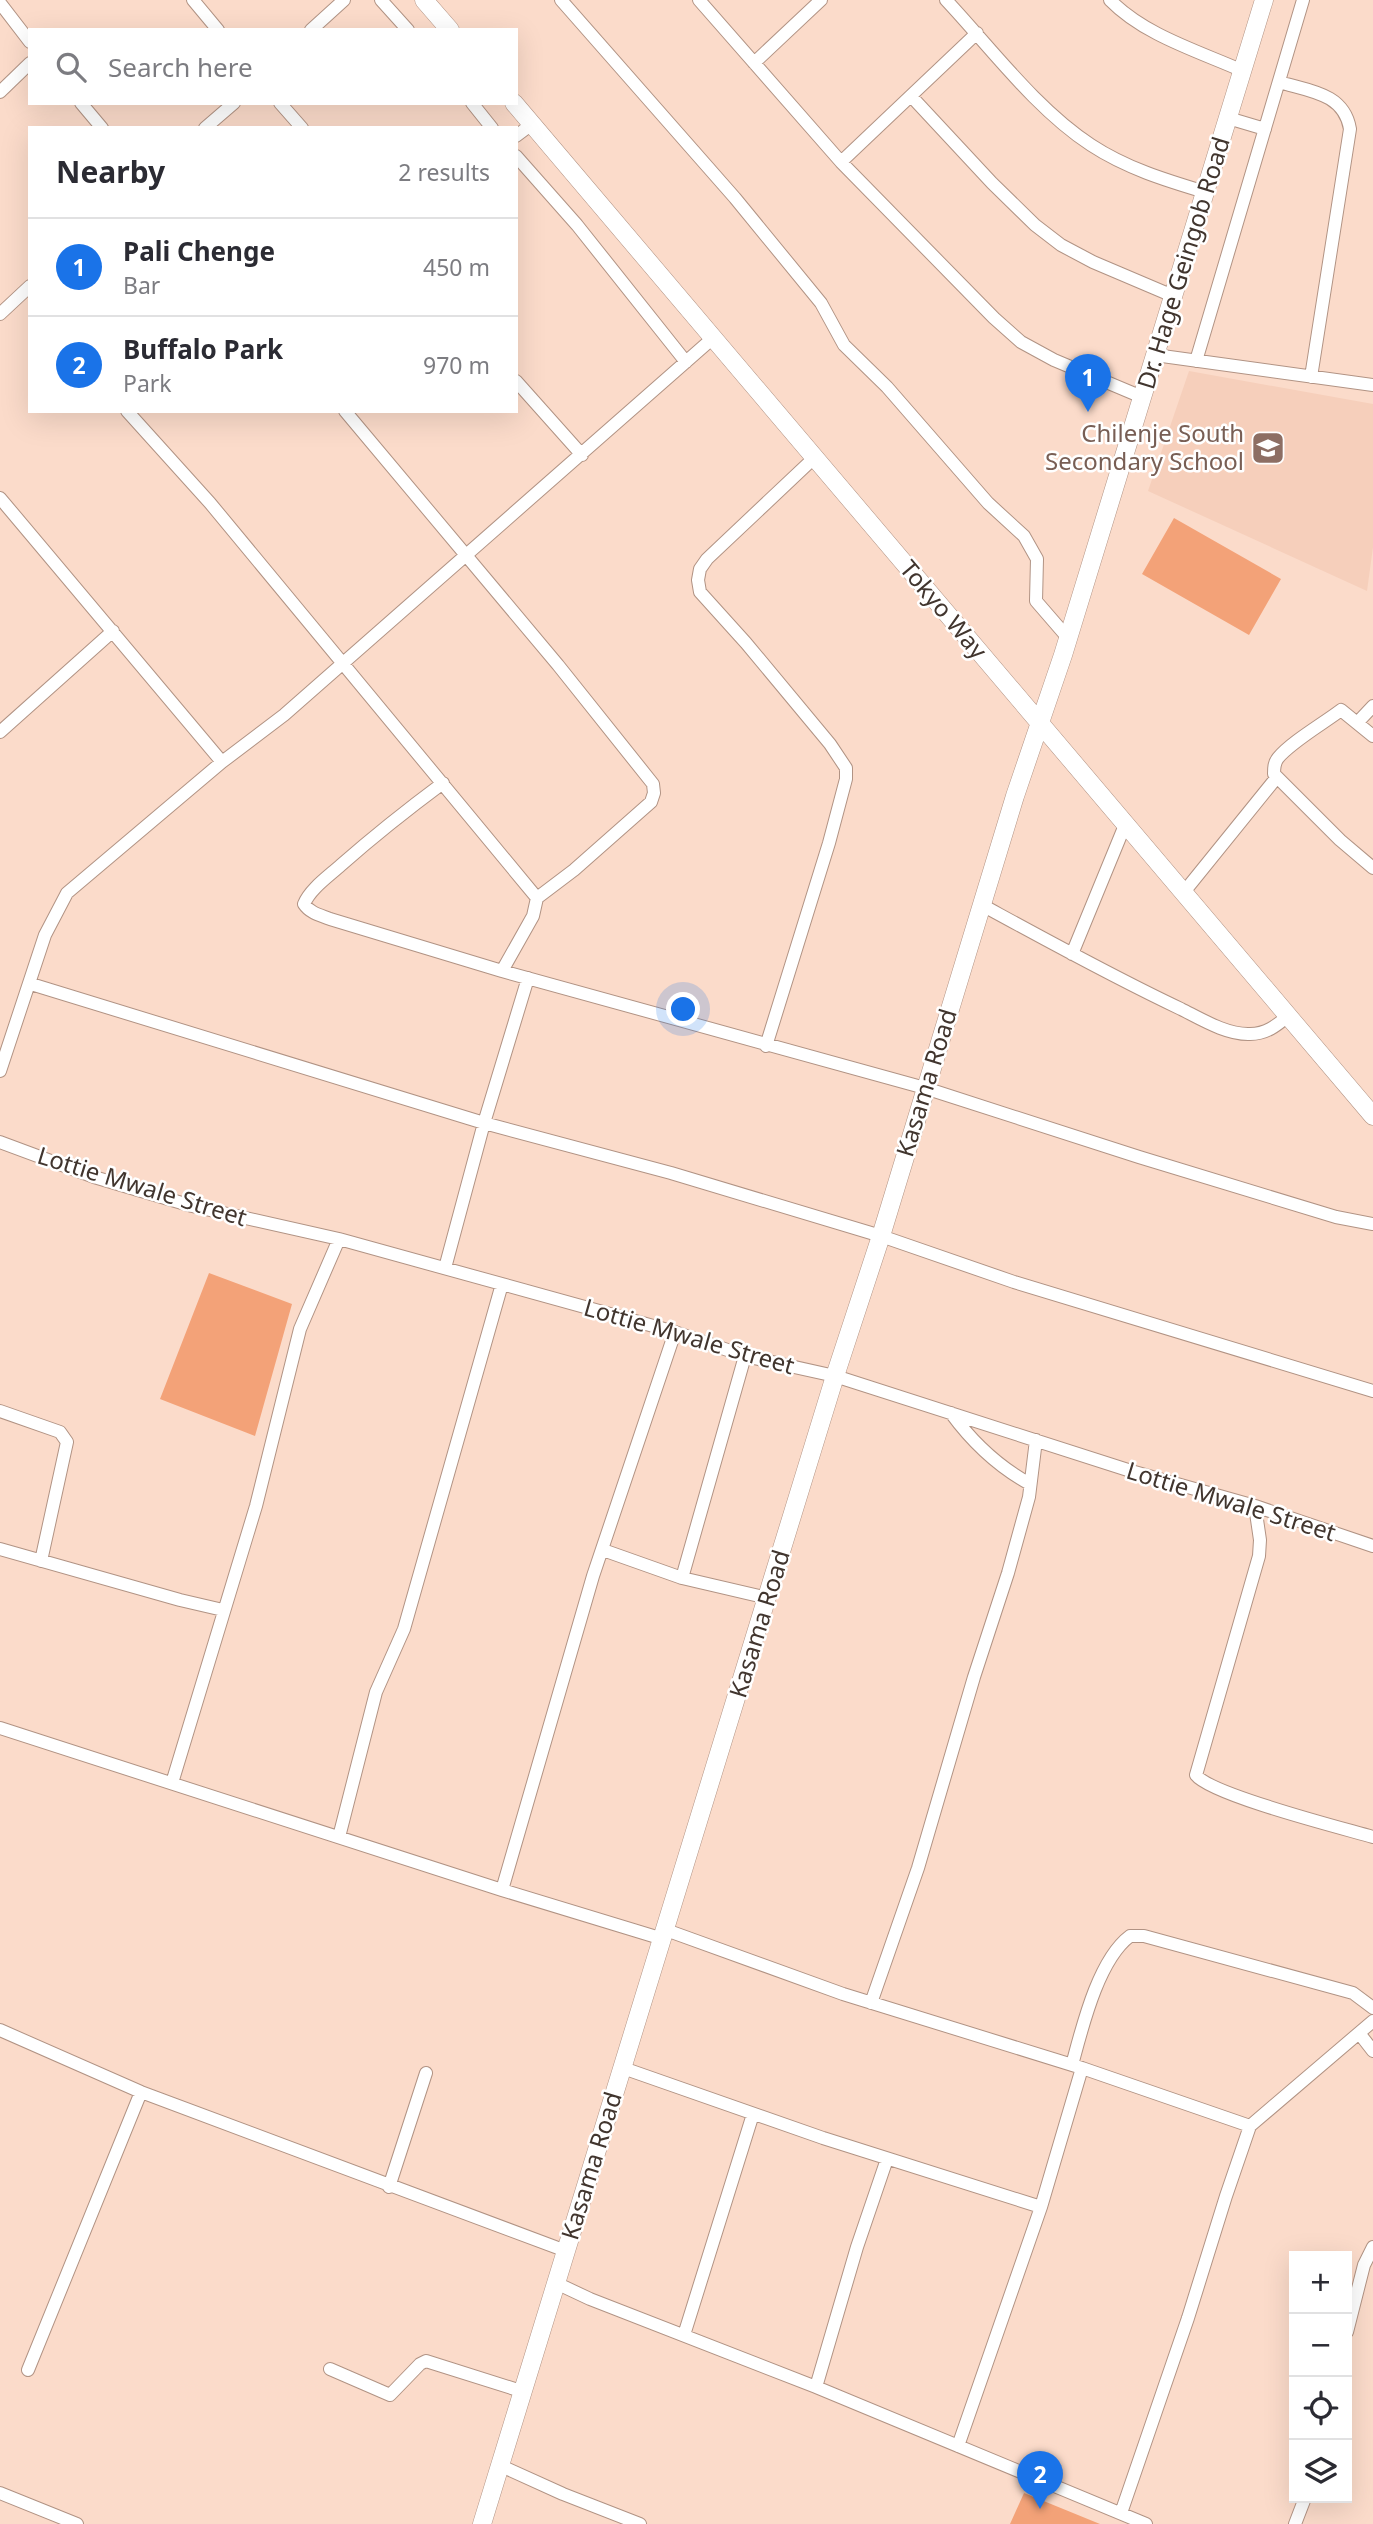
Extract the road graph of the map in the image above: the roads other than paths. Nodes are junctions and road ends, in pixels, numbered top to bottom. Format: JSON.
{"nodes":[{"id":1,"x":192,"y":0,"type":"edge"},
{"id":2,"x":344,"y":0,"type":"edge"},
{"id":3,"x":381,"y":0,"type":"edge"},
{"id":4,"x":424,"y":0,"type":"edge"},
{"id":5,"x":561,"y":0,"type":"edge"},
{"id":6,"x":699,"y":0,"type":"edge"},
{"id":7,"x":821,"y":0,"type":"edge"},
{"id":8,"x":946,"y":0,"type":"edge"},
{"id":9,"x":1110,"y":0,"type":"edge"},
{"id":10,"x":1264,"y":0,"type":"edge"},
{"id":11,"x":1303,"y":0,"type":"edge"},
{"id":12,"x":0,"y":3,"type":"edge"},
{"id":13,"x":216,"y":28,"type":"edge"},
{"id":14,"x":313,"y":28,"type":"edge"},
{"id":15,"x":406,"y":28,"type":"edge"},
{"id":16,"x":448,"y":28,"type":"edge"},
{"id":17,"x":977,"y":33,"type":"junction"},
{"id":18,"x":28,"y":39,"type":"edge"},
{"id":19,"x":754,"y":63,"type":"junction"},
{"id":20,"x":28,"y":65,"type":"edge"},
{"id":21,"x":1243,"y":71,"type":"junction"},
{"id":22,"x":1279,"y":82,"type":"junction"},
{"id":23,"x":0,"y":92,"type":"edge"},
{"id":24,"x":911,"y":96,"type":"junction"},
{"id":25,"x":83,"y":105,"type":"edge"},
{"id":26,"x":232,"y":105,"type":"edge"},
{"id":27,"x":282,"y":105,"type":"edge"},
{"id":28,"x":473,"y":105,"type":"edge"},
{"id":29,"x":516,"y":105,"type":"edge"},
{"id":30,"x":1228,"y":118,"type":"junction"},
{"id":31,"x":532,"y":124,"type":"junction"},
{"id":32,"x":100,"y":126,"type":"edge"},
{"id":33,"x":207,"y":126,"type":"edge"},
{"id":34,"x":300,"y":126,"type":"edge"},
{"id":35,"x":490,"y":126,"type":"edge"},
{"id":36,"x":1265,"y":129,"type":"junction"},
{"id":37,"x":518,"y":134,"type":"edge"},
{"id":38,"x":518,"y":158,"type":"edge"},
{"id":39,"x":841,"y":162,"type":"junction"},
{"id":40,"x":1205,"y":192,"type":"junction"},
{"id":41,"x":28,"y":292,"type":"edge"},
{"id":42,"x":1173,"y":296,"type":"junction"},
{"id":43,"x":0,"y":314,"type":"edge"},
{"id":44,"x":713,"y":338,"type":"junction"},
{"id":45,"x":1156,"y":355,"type":"junction"},
{"id":46,"x":1196,"y":360,"type":"junction"},
{"id":47,"x":686,"y":362,"type":"junction"},
{"id":48,"x":1311,"y":377,"type":"junction"},
{"id":49,"x":518,"y":384,"type":"edge"},
{"id":50,"x":1373,"y":385,"type":"edge"},
{"id":51,"x":1142,"y":397,"type":"junction"},
{"id":52,"x":129,"y":413,"type":"edge"},
{"id":53,"x":347,"y":413,"type":"edge"},
{"id":54,"x":582,"y":455,"type":"junction"},
{"id":55,"x":814,"y":458,"type":"junction"},
{"id":56,"x":1,"y":502,"type":"edge"},
{"id":57,"x":465,"y":555,"type":"junction"},
{"id":58,"x":113,"y":631,"type":"junction"},
{"id":59,"x":1068,"y":638,"type":"junction"},
{"id":60,"x":344,"y":662,"type":"junction"},
{"id":61,"x":1013,"y":693,"type":"junction"},
{"id":62,"x":1050,"y":693,"type":"junction"},
{"id":63,"x":1373,"y":706,"type":"edge"},
{"id":64,"x":1357,"y":723,"type":"junction"},
{"id":65,"x":1039,"y":725,"type":"junction"},
{"id":66,"x":0,"y":732,"type":"edge"},
{"id":67,"x":1373,"y":736,"type":"edge"},
{"id":68,"x":1067,"y":757,"type":"junction"},
{"id":69,"x":222,"y":762,"type":"junction"},
{"id":70,"x":1025,"y":767,"type":"junction"},
{"id":71,"x":1277,"y":777,"type":"junction"},
{"id":72,"x":443,"y":783,"type":"junction"},
{"id":73,"x":1125,"y":825,"type":"junction"},
{"id":74,"x":1373,"y":868,"type":"edge"},
{"id":75,"x":1184,"y":892,"type":"junction"},
{"id":76,"x":537,"y":898,"type":"junction"},
{"id":77,"x":982,"y":905,"type":"junction"},
{"id":78,"x":1072,"y":954,"type":"junction"},
{"id":79,"x":502,"y":971,"type":"junction"},
{"id":80,"x":528,"y":978,"type":"junction"},
{"id":81,"x":31,"y":984,"type":"junction"},
{"id":82,"x":1288,"y":1016,"type":"junction"},
{"id":83,"x":766,"y":1046,"type":"junction"},
{"id":84,"x":0,"y":1071,"type":"edge"},
{"id":85,"x":925,"y":1088,"type":"junction"},
{"id":86,"x":1373,"y":1116,"type":"edge"},
{"id":87,"x":484,"y":1123,"type":"junction"},
{"id":88,"x":0,"y":1142,"type":"edge"},
{"id":89,"x":1373,"y":1224,"type":"edge"},
{"id":90,"x":881,"y":1236,"type":"junction"},
{"id":91,"x":339,"y":1239,"type":"junction"},
{"id":92,"x":444,"y":1268,"type":"junction"},
{"id":93,"x":502,"y":1284,"type":"junction"},
{"id":94,"x":675,"y":1332,"type":"junction"},
{"id":95,"x":745,"y":1356,"type":"junction"},
{"id":96,"x":835,"y":1376,"type":"junction"},
{"id":97,"x":1373,"y":1391,"type":"edge"},
{"id":98,"x":0,"y":1411,"type":"edge"},
{"id":99,"x":951,"y":1412,"type":"junction"},
{"id":100,"x":1036,"y":1440,"type":"junction"},
{"id":101,"x":1030,"y":1484,"type":"junction"},
{"id":102,"x":1255,"y":1506,"type":"junction"},
{"id":103,"x":1373,"y":1546,"type":"edge"},
{"id":104,"x":0,"y":1549,"type":"edge"},
{"id":105,"x":603,"y":1550,"type":"junction"},
{"id":106,"x":41,"y":1561,"type":"junction"},
{"id":107,"x":682,"y":1578,"type":"junction"},
{"id":108,"x":768,"y":1598,"type":"junction"},
{"id":109,"x":223,"y":1610,"type":"junction"},
{"id":110,"x":0,"y":1728,"type":"edge"},
{"id":111,"x":172,"y":1783,"type":"junction"},
{"id":112,"x":1373,"y":1837,"type":"edge"},
{"id":113,"x":339,"y":1838,"type":"junction"},
{"id":114,"x":502,"y":1891,"type":"junction"},
{"id":115,"x":664,"y":1934,"type":"junction"},
{"id":116,"x":871,"y":2003,"type":"junction"},
{"id":117,"x":1373,"y":2008,"type":"edge"},
{"id":118,"x":1373,"y":2021,"type":"edge"},
{"id":119,"x":0,"y":2031,"type":"edge"},
{"id":120,"x":1359,"y":2033,"type":"junction"},
{"id":121,"x":1373,"y":2051,"type":"edge"},
{"id":122,"x":623,"y":2067,"type":"junction"},
{"id":123,"x":1077,"y":2067,"type":"junction"},
{"id":124,"x":426,"y":2073,"type":"dead end"},
{"id":125,"x":141,"y":2092,"type":"junction"},
{"id":126,"x":753,"y":2114,"type":"junction"},
{"id":127,"x":1250,"y":2126,"type":"junction"},
{"id":128,"x":887,"y":2159,"type":"junction"},
{"id":129,"x":389,"y":2187,"type":"junction"},
{"id":130,"x":1041,"y":2207,"type":"junction"},
{"id":131,"x":1373,"y":2247,"type":"edge"},
{"id":132,"x":566,"y":2251,"type":"junction"},
{"id":133,"x":556,"y":2283,"type":"junction"},
{"id":134,"x":1352,"y":2314,"type":"edge"},
{"id":135,"x":684,"y":2334,"type":"junction"},
{"id":136,"x":330,"y":2369,"type":"dead end"},
{"id":137,"x":28,"y":2370,"type":"dead end"},
{"id":138,"x":816,"y":2386,"type":"junction"},
{"id":139,"x":521,"y":2391,"type":"junction"},
{"id":140,"x":958,"y":2446,"type":"junction"},
{"id":141,"x":499,"y":2465,"type":"junction"},
{"id":142,"x":0,"y":2493,"type":"edge"},
{"id":143,"x":1303,"y":2503,"type":"edge"},
{"id":144,"x":1121,"y":2513,"type":"junction"},
{"id":145,"x":77,"y":2524,"type":"edge"},
{"id":146,"x":482,"y":2524,"type":"edge"},
{"id":147,"x":640,"y":2524,"type":"edge"},
{"id":148,"x":1146,"y":2524,"type":"edge"},
{"id":149,"x":1295,"y":2524,"type":"edge"}],
"edges":[{"from":1,"to":13,"type":"street"},
{"from":2,"to":14,"type":"street"},
{"from":3,"to":15,"type":"street"},
{"from":4,"to":16,"type":"street"},
{"from":5,"to":59,"type":"street"},
{"from":6,"to":19,"type":"street"},
{"from":7,"to":19,"type":"street"},
{"from":8,"to":17,"type":"street"},
{"from":9,"to":21,"type":"street"},
{"from":10,"to":21,"type":"street","name":"Dr. Hage Geingob Road"},
{"from":11,"to":22,"type":"street"},
{"from":12,"to":18,"type":"street"},
{"from":17,"to":24,"type":"street"},
{"from":17,"to":40,"type":"street"},
{"from":19,"to":39,"type":"street"},
{"from":20,"to":23,"type":"street"},
{"from":21,"to":30,"type":"street","name":"Dr. Hage Geingob Road"},
{"from":22,"to":36,"type":"street"},
{"from":22,"to":48,"type":"street"},
{"from":24,"to":39,"type":"street"},
{"from":24,"to":42,"type":"street"},
{"from":25,"to":32,"type":"street"},
{"from":26,"to":33,"type":"street"},
{"from":27,"to":34,"type":"street"},
{"from":28,"to":35,"type":"street"},
{"from":29,"to":31,"type":"street","name":"Tokyo Way"},
{"from":30,"to":36,"type":"street"},
{"from":30,"to":40,"type":"street","name":"Dr. Hage Geingob Road"},
{"from":31,"to":37,"type":"street"},
{"from":31,"to":44,"type":"street","name":"Tokyo Way"},
{"from":36,"to":46,"type":"street"},
{"from":38,"to":47,"type":"street"},
{"from":39,"to":51,"type":"street"},
{"from":40,"to":42,"type":"street","name":"Dr. Hage Geingob Road"},
{"from":41,"to":43,"type":"street"},
{"from":42,"to":45,"type":"street","name":"Dr. Hage Geingob Road"},
{"from":44,"to":47,"type":"street"},
{"from":44,"to":55,"type":"street","name":"Tokyo Way"},
{"from":45,"to":46,"type":"street"},
{"from":45,"to":51,"type":"street","name":"Dr. Hage Geingob Road"},
{"from":46,"to":48,"type":"street"},
{"from":47,"to":54,"type":"street"},
{"from":48,"to":50,"type":"street"},
{"from":49,"to":54,"type":"street"},
{"from":51,"to":59,"type":"street","name":"Dr. Hage Geingob Road"},
{"from":52,"to":60,"type":"street"},
{"from":53,"to":57,"type":"street"},
{"from":54,"to":57,"type":"street"},
{"from":55,"to":61,"type":"street","name":"Tokyo Way"},
{"from":55,"to":83,"type":"street"},
{"from":56,"to":58,"type":"street"},
{"from":57,"to":60,"type":"street"},
{"from":57,"to":76,"type":"street"},
{"from":58,"to":66,"type":"street"},
{"from":58,"to":69,"type":"street"},
{"from":59,"to":62,"type":"street","name":"Dr. Hage Geingob Road"},
{"from":60,"to":69,"type":"street"},
{"from":60,"to":72,"type":"street"},
{"from":61,"to":62,"type":"street"},
{"from":61,"to":65,"type":"street","name":"Tokyo Way"},
{"from":62,"to":65,"type":"street","name":"Dr. Hage Geingob Road"},
{"from":63,"to":64,"type":"street"},
{"from":64,"to":67,"type":"street"},
{"from":64,"to":71,"type":"street"},
{"from":65,"to":68,"type":"street","name":"Tokyo Way"},
{"from":65,"to":70,"type":"street","name":"Kasama Road"},
{"from":68,"to":70,"type":"street"},
{"from":68,"to":73,"type":"street","name":"Tokyo Way"},
{"from":69,"to":81,"type":"street"},
{"from":70,"to":77,"type":"street","name":"Kasama Road"},
{"from":71,"to":74,"type":"street"},
{"from":71,"to":75,"type":"street"},
{"from":72,"to":76,"type":"street"},
{"from":72,"to":79,"type":"street"},
{"from":73,"to":75,"type":"street","name":"Tokyo Way"},
{"from":73,"to":78,"type":"street"},
{"from":75,"to":82,"type":"street","name":"Tokyo Way"},
{"from":76,"to":79,"type":"street"},
{"from":77,"to":78,"type":"street"},
{"from":77,"to":85,"type":"street","name":"Kasama Road"},
{"from":78,"to":82,"type":"street"},
{"from":79,"to":80,"type":"street"},
{"from":80,"to":83,"type":"street"},
{"from":80,"to":87,"type":"street"},
{"from":81,"to":84,"type":"street"},
{"from":81,"to":87,"type":"street"},
{"from":82,"to":86,"type":"street","name":"Tokyo Way"},
{"from":83,"to":85,"type":"street"},
{"from":85,"to":89,"type":"street"},
{"from":85,"to":90,"type":"street","name":"Kasama Road"},
{"from":87,"to":90,"type":"street"},
{"from":87,"to":92,"type":"street"},
{"from":88,"to":91,"type":"street","name":"Lottie Mwale Street"},
{"from":90,"to":96,"type":"street","name":"Kasama Road"},
{"from":90,"to":97,"type":"street"},
{"from":91,"to":92,"type":"street","name":"Lottie Mwale Street"},
{"from":91,"to":109,"type":"street"},
{"from":92,"to":93,"type":"street","name":"Lottie Mwale Street"},
{"from":93,"to":94,"type":"street","name":"Lottie Mwale Street"},
{"from":93,"to":113,"type":"street"},
{"from":94,"to":95,"type":"street","name":"Lottie Mwale Street"},
{"from":94,"to":105,"type":"street"},
{"from":95,"to":96,"type":"street","name":"Lottie Mwale Street"},
{"from":95,"to":107,"type":"street"},
{"from":96,"to":99,"type":"street","name":"Lottie Mwale Street"},
{"from":96,"to":108,"type":"street","name":"Kasama Road"},
{"from":98,"to":106,"type":"street"},
{"from":99,"to":100,"type":"street","name":"Lottie Mwale Street"},
{"from":99,"to":101,"type":"street"},
{"from":100,"to":101,"type":"street"},
{"from":100,"to":102,"type":"street","name":"Lottie Mwale Street"},
{"from":101,"to":116,"type":"street"},
{"from":102,"to":103,"type":"street","name":"Lottie Mwale Street"},
{"from":102,"to":112,"type":"street"},
{"from":104,"to":106,"type":"street"},
{"from":105,"to":107,"type":"street"},
{"from":105,"to":114,"type":"street"},
{"from":106,"to":109,"type":"street"},
{"from":107,"to":108,"type":"street"},
{"from":108,"to":115,"type":"street","name":"Kasama Road"},
{"from":109,"to":111,"type":"street"},
{"from":110,"to":111,"type":"street"},
{"from":111,"to":113,"type":"street"},
{"from":113,"to":114,"type":"street"},
{"from":114,"to":115,"type":"street"},
{"from":115,"to":116,"type":"street"},
{"from":115,"to":122,"type":"street","name":"Kasama Road"},
{"from":116,"to":123,"type":"street"},
{"from":117,"to":123,"type":"street"},
{"from":118,"to":120,"type":"street"},
{"from":119,"to":125,"type":"street"},
{"from":120,"to":121,"type":"street"},
{"from":120,"to":127,"type":"street"},
{"from":122,"to":126,"type":"street"},
{"from":122,"to":132,"type":"street","name":"Kasama Road"},
{"from":123,"to":127,"type":"street"},
{"from":123,"to":130,"type":"street"},
{"from":124,"to":129,"type":"street"},
{"from":125,"to":129,"type":"street"},
{"from":125,"to":137,"type":"street"},
{"from":126,"to":128,"type":"street"},
{"from":126,"to":135,"type":"street"},
{"from":127,"to":144,"type":"street"},
{"from":128,"to":130,"type":"street"},
{"from":128,"to":138,"type":"street"},
{"from":129,"to":132,"type":"street"},
{"from":130,"to":140,"type":"street"},
{"from":131,"to":134,"type":"street"},
{"from":132,"to":133,"type":"street","name":"Kasama Road"},
{"from":133,"to":135,"type":"street"},
{"from":133,"to":139,"type":"street","name":"Kasama Road"},
{"from":135,"to":138,"type":"street"},
{"from":136,"to":139,"type":"street"},
{"from":138,"to":140,"type":"street"},
{"from":139,"to":141,"type":"street","name":"Kasama Road"},
{"from":140,"to":144,"type":"street"},
{"from":141,"to":146,"type":"street","name":"Kasama Road"},
{"from":141,"to":147,"type":"street"},
{"from":142,"to":145,"type":"street"},
{"from":143,"to":149,"type":"street"},
{"from":144,"to":148,"type":"street"}]}
